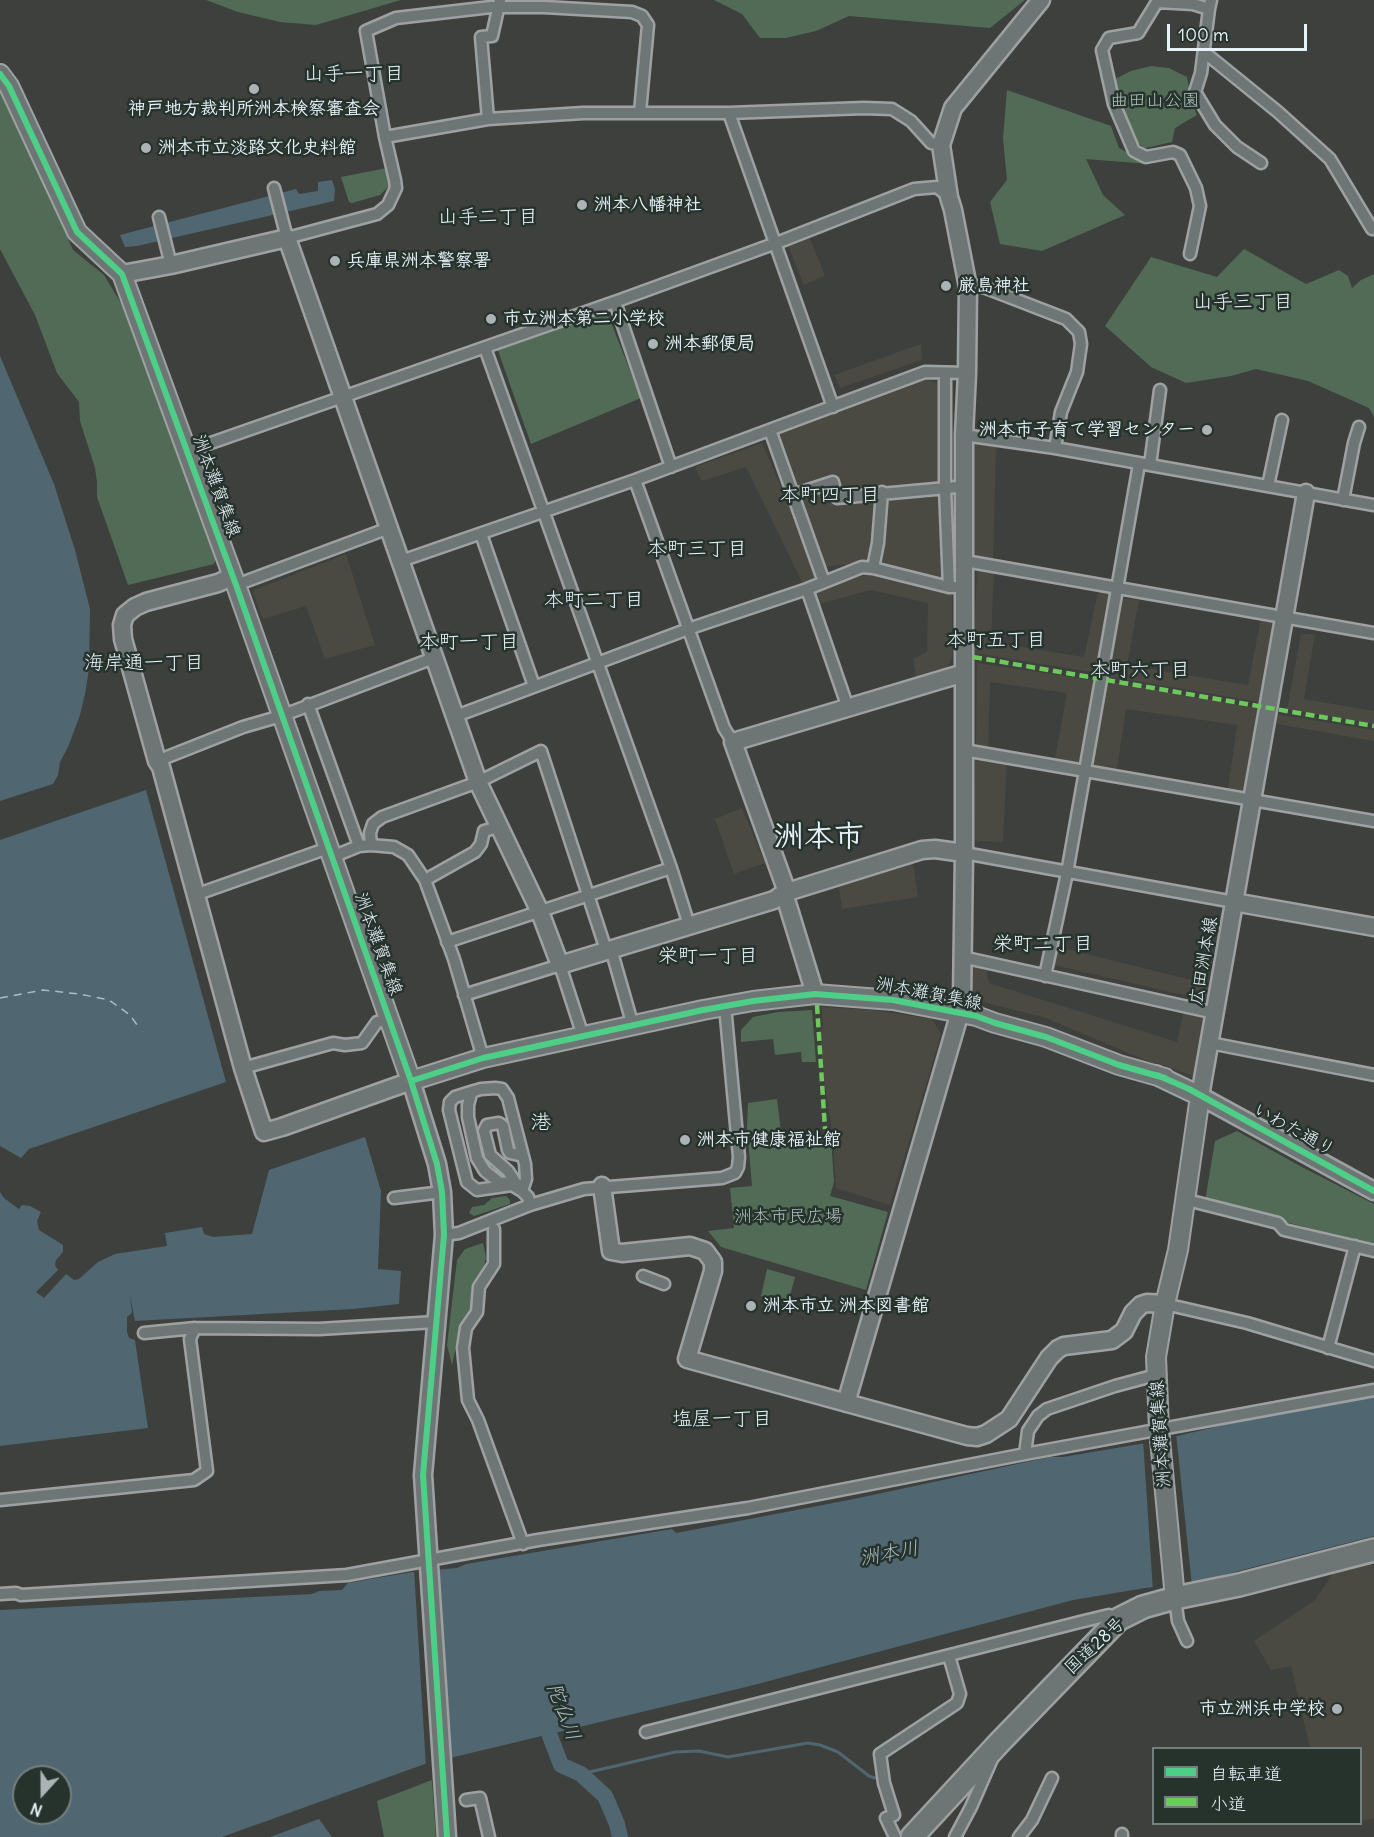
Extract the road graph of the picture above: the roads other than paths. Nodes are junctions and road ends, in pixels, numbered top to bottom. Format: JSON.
{"nodes":[{"id":1,"x":1041,"y":0,"type":"edge"},
{"id":2,"x":498,"y":4,"type":"edge"},
{"id":3,"x":1210,"y":4,"type":"edge"},
{"id":4,"x":1204,"y":52,"type":"junction"},
{"id":5,"x":0,"y":74,"type":"edge"},
{"id":6,"x":640,"y":112,"type":"junction"},
{"id":7,"x":729,"y":112,"type":"junction"},
{"id":8,"x":488,"y":119,"type":"junction"},
{"id":9,"x":385,"y":137,"type":"junction"},
{"id":10,"x":941,"y":145,"type":"junction"},
{"id":11,"x":1261,"y":163,"type":"dead end"},
{"id":12,"x":274,"y":188,"type":"dead end"},
{"id":13,"x":949,"y":197,"type":"junction"},
{"id":14,"x":159,"y":217,"type":"dead end"},
{"id":15,"x":1372,"y":229,"type":"dead end"},
{"id":16,"x":286,"y":238,"type":"junction"},
{"id":17,"x":775,"y":243,"type":"junction"},
{"id":18,"x":1190,"y":254,"type":"dead end"},
{"id":19,"x":171,"y":265,"type":"junction"},
{"id":20,"x":122,"y":273,"type":"junction"},
{"id":21,"x":968,"y":287,"type":"junction"},
{"id":22,"x":615,"y":302,"type":"junction"},
{"id":23,"x":485,"y":348,"type":"junction"},
{"id":24,"x":945,"y":373,"type":"junction"},
{"id":25,"x":968,"y":373,"type":"junction"},
{"id":26,"x":1160,"y":390,"type":"dead end"},
{"id":27,"x":342,"y":397,"type":"junction"},
{"id":28,"x":833,"y":407,"type":"junction"},
{"id":29,"x":1282,"y":420,"type":"dead end"},
{"id":30,"x":1359,"y":427,"type":"dead end"},
{"id":31,"x":770,"y":430,"type":"junction"},
{"id":32,"x":964,"y":435,"type":"junction"},
{"id":33,"x":1054,"y":448,"type":"junction"},
{"id":34,"x":188,"y":452,"type":"junction"},
{"id":35,"x":1144,"y":465,"type":"junction"},
{"id":36,"x":671,"y":467,"type":"junction"},
{"id":37,"x":634,"y":480,"type":"junction"},
{"id":38,"x":1268,"y":486,"type":"junction"},
{"id":39,"x":957,"y":487,"type":"dead end"},
{"id":40,"x":945,"y":488,"type":"junction"},
{"id":41,"x":882,"y":492,"type":"junction"},
{"id":42,"x":1306,"y":493,"type":"junction"},
{"id":43,"x":793,"y":495,"type":"junction"},
{"id":44,"x":1343,"y":500,"type":"junction"},
{"id":45,"x":1374,"y":505,"type":"edge"},
{"id":46,"x":542,"y":511,"type":"junction"},
{"id":47,"x":389,"y":528,"type":"junction"},
{"id":48,"x":481,"y":534,"type":"junction"},
{"id":49,"x":401,"y":561,"type":"junction"},
{"id":50,"x":965,"y":561,"type":"junction"},
{"id":51,"x":873,"y":568,"type":"junction"},
{"id":52,"x":234,"y":581,"type":"junction"},
{"id":53,"x":824,"y":582,"type":"junction"},
{"id":54,"x":957,"y":587,"type":"junction"},
{"id":55,"x":1116,"y":588,"type":"junction"},
{"id":56,"x":807,"y":589,"type":"junction"},
{"id":57,"x":1285,"y":617,"type":"junction"},
{"id":58,"x":688,"y":629,"type":"junction"},
{"id":59,"x":1374,"y":633,"type":"edge"},
{"id":60,"x":436,"y":657,"type":"junction"},
{"id":61,"x":599,"y":663,"type":"junction"},
{"id":62,"x":964,"y":673,"type":"junction"},
{"id":63,"x":534,"y":686,"type":"junction"},
{"id":64,"x":308,"y":704,"type":"junction"},
{"id":65,"x":848,"y":708,"type":"junction"},
{"id":66,"x":281,"y":716,"type":"junction"},
{"id":67,"x":456,"y":716,"type":"junction"},
{"id":68,"x":734,"y":742,"type":"junction"},
{"id":69,"x":964,"y":750,"type":"junction"},
{"id":70,"x":157,"y":761,"type":"junction"},
{"id":71,"x":1084,"y":770,"type":"junction"},
{"id":72,"x":478,"y":782,"type":"junction"},
{"id":73,"x":1251,"y":800,"type":"junction"},
{"id":74,"x":1374,"y":821,"type":"edge"},
{"id":75,"x":498,"y":827,"type":"junction"},
{"id":76,"x":371,"y":845,"type":"junction"},
{"id":77,"x":359,"y":846,"type":"junction"},
{"id":78,"x":330,"y":853,"type":"junction"},
{"id":79,"x":964,"y":853,"type":"junction"},
{"id":80,"x":671,"y":868,"type":"junction"},
{"id":81,"x":1067,"y":873,"type":"junction"},
{"id":82,"x":425,"y":880,"type":"junction"},
{"id":83,"x":785,"y":892,"type":"junction"},
{"id":84,"x":195,"y":895,"type":"junction"},
{"id":85,"x":589,"y":895,"type":"junction"},
{"id":86,"x":1234,"y":902,"type":"junction"},
{"id":87,"x":540,"y":912,"type":"junction"},
{"id":88,"x":689,"y":925,"type":"junction"},
{"id":89,"x":1374,"y":927,"type":"edge"},
{"id":90,"x":447,"y":942,"type":"junction"},
{"id":91,"x":609,"y":949,"type":"junction"},
{"id":92,"x":962,"y":957,"type":"junction"},
{"id":93,"x":560,"y":965,"type":"junction"},
{"id":94,"x":1045,"y":976,"type":"junction"},
{"id":95,"x":815,"y":994,"type":"junction"},
{"id":96,"x":464,"y":995,"type":"junction"},
{"id":97,"x":725,"y":1006,"type":"junction"},
{"id":98,"x":1215,"y":1013,"type":"junction"},
{"id":99,"x":968,"y":1014,"type":"junction"},
{"id":100,"x":388,"y":1019,"type":"junction"},
{"id":101,"x":633,"y":1026,"type":"junction"},
{"id":102,"x":583,"y":1036,"type":"junction"},
{"id":103,"x":1210,"y":1043,"type":"junction"},
{"id":104,"x":483,"y":1058,"type":"junction"},
{"id":105,"x":243,"y":1068,"type":"junction"},
{"id":106,"x":1374,"y":1075,"type":"edge"},
{"id":107,"x":411,"y":1081,"type":"junction"},
{"id":108,"x":474,"y":1091,"type":"junction"},
{"id":109,"x":1200,"y":1096,"type":"junction"},
{"id":110,"x":523,"y":1156,"type":"junction"},
{"id":111,"x":519,"y":1186,"type":"junction"},
{"id":112,"x":602,"y":1186,"type":"junction"},
{"id":113,"x":1374,"y":1191,"type":"edge"},
{"id":114,"x":442,"y":1192,"type":"junction"},
{"id":115,"x":394,"y":1198,"type":"dead end"},
{"id":116,"x":1187,"y":1200,"type":"junction"},
{"id":117,"x":530,"y":1206,"type":"junction"},
{"id":118,"x":494,"y":1229,"type":"dead end"},
{"id":119,"x":444,"y":1235,"type":"junction"},
{"id":120,"x":1355,"y":1246,"type":"junction"},
{"id":121,"x":1374,"y":1251,"type":"edge"},
{"id":122,"x":643,"y":1276,"type":"dead end"},
{"id":123,"x":664,"y":1284,"type":"dead end"},
{"id":124,"x":1165,"y":1304,"type":"junction"},
{"id":125,"x":436,"y":1322,"type":"junction"},
{"id":126,"x":195,"y":1328,"type":"junction"},
{"id":127,"x":144,"y":1333,"type":"dead end"},
{"id":128,"x":1328,"y":1348,"type":"junction"},
{"id":129,"x":1374,"y":1360,"type":"edge"},
{"id":130,"x":1156,"y":1375,"type":"junction"},
{"id":131,"x":1374,"y":1390,"type":"edge"},
{"id":132,"x":846,"y":1403,"type":"junction"},
{"id":133,"x":1159,"y":1429,"type":"junction"},
{"id":134,"x":1025,"y":1454,"type":"junction"},
{"id":135,"x":0,"y":1500,"type":"edge"},
{"id":136,"x":523,"y":1544,"type":"junction"},
{"id":137,"x":1374,"y":1551,"type":"edge"},
{"id":138,"x":427,"y":1560,"type":"junction"},
{"id":139,"x":0,"y":1594,"type":"edge"},
{"id":140,"x":1175,"y":1594,"type":"junction"},
{"id":141,"x":1119,"y":1619,"type":"junction"},
{"id":142,"x":1187,"y":1641,"type":"dead end"},
{"id":143,"x":949,"y":1656,"type":"junction"},
{"id":144,"x":646,"y":1731,"type":"dead end"},
{"id":145,"x":998,"y":1745,"type":"junction"},
{"id":146,"x":1052,"y":1779,"type":"dead end"},
{"id":147,"x":466,"y":1800,"type":"dead end"},
{"id":148,"x":447,"y":1837,"type":"edge"},
{"id":149,"x":489,"y":1837,"type":"edge"},
{"id":150,"x":895,"y":1837,"type":"edge"},
{"id":151,"x":912,"y":1837,"type":"edge"},
{"id":152,"x":956,"y":1837,"type":"edge"},
{"id":153,"x":1020,"y":1837,"type":"edge"}],
"edges":[{"from":1,"to":10,"type":"street"},
{"from":2,"to":6,"type":"street"},
{"from":2,"to":8,"type":"street"},
{"from":2,"to":9,"type":"street"},
{"from":3,"to":4,"type":"street"},
{"from":3,"to":18,"type":"street"},
{"from":4,"to":11,"type":"street"},
{"from":4,"to":15,"type":"street"},
{"from":5,"to":20,"type":"main road","name":"洲本灘賀集線"},
{"from":6,"to":7,"type":"street"},
{"from":6,"to":8,"type":"street"},
{"from":7,"to":10,"type":"street"},
{"from":7,"to":17,"type":"street"},
{"from":8,"to":9,"type":"street"},
{"from":9,"to":16,"type":"street"},
{"from":10,"to":13,"type":"street"},
{"from":12,"to":16,"type":"street"},
{"from":13,"to":17,"type":"street"},
{"from":13,"to":21,"type":"street"},
{"from":14,"to":19,"type":"street"},
{"from":16,"to":19,"type":"street"},
{"from":16,"to":27,"type":"street"},
{"from":17,"to":22,"type":"street"},
{"from":17,"to":28,"type":"street"},
{"from":19,"to":20,"type":"street"},
{"from":20,"to":34,"type":"main road","name":"洲本灘賀集線"},
{"from":21,"to":25,"type":"street"},
{"from":21,"to":33,"type":"street"},
{"from":22,"to":23,"type":"street"},
{"from":22,"to":36,"type":"street"},
{"from":23,"to":27,"type":"street"},
{"from":23,"to":46,"type":"street"},
{"from":24,"to":25,"type":"street"},
{"from":24,"to":28,"type":"street"},
{"from":24,"to":40,"type":"street"},
{"from":25,"to":32,"type":"street"},
{"from":26,"to":35,"type":"street"},
{"from":27,"to":34,"type":"street"},
{"from":27,"to":47,"type":"street"},
{"from":28,"to":31,"type":"street"},
{"from":29,"to":38,"type":"street"},
{"from":30,"to":44,"type":"street"},
{"from":31,"to":36,"type":"street"},
{"from":31,"to":43,"type":"street"},
{"from":32,"to":33,"type":"street"},
{"from":32,"to":50,"type":"street"},
{"from":33,"to":35,"type":"street"},
{"from":34,"to":52,"type":"main road","name":"洲本灘賀集線"},
{"from":35,"to":38,"type":"street"},
{"from":35,"to":55,"type":"street"},
{"from":36,"to":37,"type":"street"},
{"from":37,"to":46,"type":"street"},
{"from":37,"to":58,"type":"street"},
{"from":38,"to":42,"type":"street"},
{"from":39,"to":40,"type":"street"},
{"from":40,"to":41,"type":"street"},
{"from":40,"to":54,"type":"street"},
{"from":41,"to":43,"type":"street"},
{"from":41,"to":51,"type":"street"},
{"from":42,"to":44,"type":"street"},
{"from":42,"to":57,"type":"street"},
{"from":43,"to":53,"type":"street"},
{"from":44,"to":45,"type":"street"},
{"from":46,"to":48,"type":"street"},
{"from":46,"to":61,"type":"street"},
{"from":47,"to":49,"type":"street"},
{"from":47,"to":52,"type":"street"},
{"from":48,"to":49,"type":"street"},
{"from":48,"to":63,"type":"street"},
{"from":49,"to":60,"type":"street"},
{"from":50,"to":54,"type":"street"},
{"from":50,"to":55,"type":"street"},
{"from":51,"to":53,"type":"street"},
{"from":51,"to":54,"type":"street"},
{"from":52,"to":66,"type":"main road","name":"洲本灘賀集線"},
{"from":52,"to":70,"type":"street"},
{"from":53,"to":56,"type":"street"},
{"from":54,"to":62,"type":"street"},
{"from":55,"to":57,"type":"street"},
{"from":55,"to":71,"type":"street"},
{"from":56,"to":58,"type":"street"},
{"from":56,"to":65,"type":"street"},
{"from":57,"to":59,"type":"street"},
{"from":57,"to":73,"type":"street"},
{"from":58,"to":61,"type":"street"},
{"from":58,"to":68,"type":"street"},
{"from":60,"to":64,"type":"street"},
{"from":60,"to":67,"type":"street"},
{"from":61,"to":63,"type":"street"},
{"from":61,"to":80,"type":"street"},
{"from":62,"to":65,"type":"street"},
{"from":62,"to":69,"type":"street"},
{"from":63,"to":67,"type":"street"},
{"from":64,"to":66,"type":"street"},
{"from":64,"to":77,"type":"street"},
{"from":65,"to":68,"type":"street"},
{"from":66,"to":70,"type":"street"},
{"from":66,"to":78,"type":"main road","name":"洲本灘賀集線"},
{"from":67,"to":72,"type":"street"},
{"from":68,"to":83,"type":"street"},
{"from":69,"to":71,"type":"street"},
{"from":69,"to":79,"type":"street"},
{"from":70,"to":84,"type":"street"},
{"from":71,"to":73,"type":"street"},
{"from":71,"to":81,"type":"street"},
{"from":72,"to":75,"type":"street"},
{"from":72,"to":76,"type":"street"},
{"from":72,"to":85,"type":"street"},
{"from":73,"to":74,"type":"street"},
{"from":73,"to":86,"type":"street"},
{"from":75,"to":82,"type":"street"},
{"from":75,"to":87,"type":"street"},
{"from":76,"to":77,"type":"street"},
{"from":76,"to":82,"type":"street"},
{"from":77,"to":78,"type":"street"},
{"from":78,"to":84,"type":"street"},
{"from":78,"to":100,"type":"main road","name":"洲本灘賀集線"},
{"from":79,"to":81,"type":"street"},
{"from":79,"to":83,"type":"street"},
{"from":79,"to":92,"type":"street"},
{"from":80,"to":85,"type":"street"},
{"from":80,"to":88,"type":"street"},
{"from":81,"to":86,"type":"street"},
{"from":81,"to":94,"type":"street"},
{"from":82,"to":90,"type":"street"},
{"from":83,"to":88,"type":"street"},
{"from":83,"to":95,"type":"street"},
{"from":84,"to":105,"type":"street"},
{"from":85,"to":87,"type":"street"},
{"from":85,"to":91,"type":"street"},
{"from":86,"to":89,"type":"street","name":"広田洲本線"},
{"from":86,"to":98,"type":"street","name":"広田洲本線"},
{"from":87,"to":90,"type":"street"},
{"from":87,"to":93,"type":"street"},
{"from":88,"to":91,"type":"street"},
{"from":90,"to":96,"type":"street"},
{"from":91,"to":93,"type":"street"},
{"from":91,"to":101,"type":"street"},
{"from":92,"to":94,"type":"street"},
{"from":92,"to":99,"type":"street"},
{"from":93,"to":96,"type":"street"},
{"from":93,"to":102,"type":"street"},
{"from":94,"to":98,"type":"street"},
{"from":95,"to":97,"type":"main road","name":"洲本灘賀集線"},
{"from":95,"to":99,"type":"main road","name":"洲本灘賀集線"},
{"from":96,"to":104,"type":"street"},
{"from":97,"to":101,"type":"main road","name":"洲本灘賀集線"},
{"from":97,"to":112,"type":"street"},
{"from":98,"to":103,"type":"street","name":"広田洲本線"},
{"from":99,"to":109,"type":"main road","name":"洲本灘賀集線"},
{"from":99,"to":132,"type":"street"},
{"from":100,"to":105,"type":"street"},
{"from":100,"to":107,"type":"main road","name":"洲本灘賀集線"},
{"from":101,"to":102,"type":"main road","name":"洲本灘賀集線"},
{"from":102,"to":104,"type":"main road","name":"洲本灘賀集線"},
{"from":103,"to":106,"type":"street"},
{"from":103,"to":109,"type":"street","name":"広田洲本線"},
{"from":104,"to":107,"type":"main road","name":"洲本灘賀集線"},
{"from":105,"to":107,"type":"street"},
{"from":107,"to":114,"type":"street"},
{"from":108,"to":110,"type":"street"},
{"from":108,"to":111,"type":"street"},
{"from":108,"to":111,"type":"street"},
{"from":109,"to":113,"type":"street","name":"いわた通り"},
{"from":109,"to":116,"type":"main road","name":"洲本灘賀集線"},
{"from":110,"to":111,"type":"street"},
{"from":110,"to":111,"type":"street"},
{"from":111,"to":117,"type":"street"},
{"from":112,"to":117,"type":"street"},
{"from":112,"to":132,"type":"street"},
{"from":114,"to":115,"type":"street"},
{"from":114,"to":119,"type":"street"},
{"from":116,"to":120,"type":"street"},
{"from":116,"to":124,"type":"main road","name":"洲本灘賀集線"},
{"from":117,"to":119,"type":"street"},
{"from":118,"to":136,"type":"street"},
{"from":119,"to":125,"type":"street"},
{"from":120,"to":121,"type":"street"},
{"from":120,"to":128,"type":"street"},
{"from":122,"to":123,"type":"street"},
{"from":124,"to":128,"type":"street"},
{"from":124,"to":130,"type":"main road","name":"洲本灘賀集線"},
{"from":124,"to":132,"type":"street"},
{"from":125,"to":126,"type":"street"},
{"from":125,"to":138,"type":"street"},
{"from":126,"to":127,"type":"street"},
{"from":126,"to":135,"type":"street"},
{"from":128,"to":129,"type":"street"},
{"from":130,"to":133,"type":"main road","name":"洲本灘賀集線"},
{"from":130,"to":134,"type":"street"},
{"from":131,"to":133,"type":"street"},
{"from":133,"to":134,"type":"street"},
{"from":133,"to":140,"type":"main road","name":"洲本灘賀集線"},
{"from":134,"to":136,"type":"street"},
{"from":136,"to":138,"type":"street"},
{"from":137,"to":140,"type":"highway","name":"国道28号"},
{"from":138,"to":139,"type":"street"},
{"from":138,"to":148,"type":"street"},
{"from":140,"to":141,"type":"highway","name":"国道28号"},
{"from":140,"to":142,"type":"street"},
{"from":141,"to":143,"type":"street"},
{"from":141,"to":145,"type":"highway","name":"国道28号"},
{"from":143,"to":144,"type":"street"},
{"from":143,"to":150,"type":"street"},
{"from":145,"to":151,"type":"highway","name":"国道28号"},
{"from":145,"to":152,"type":"street"},
{"from":146,"to":153,"type":"street"},
{"from":147,"to":149,"type":"street"}]}
